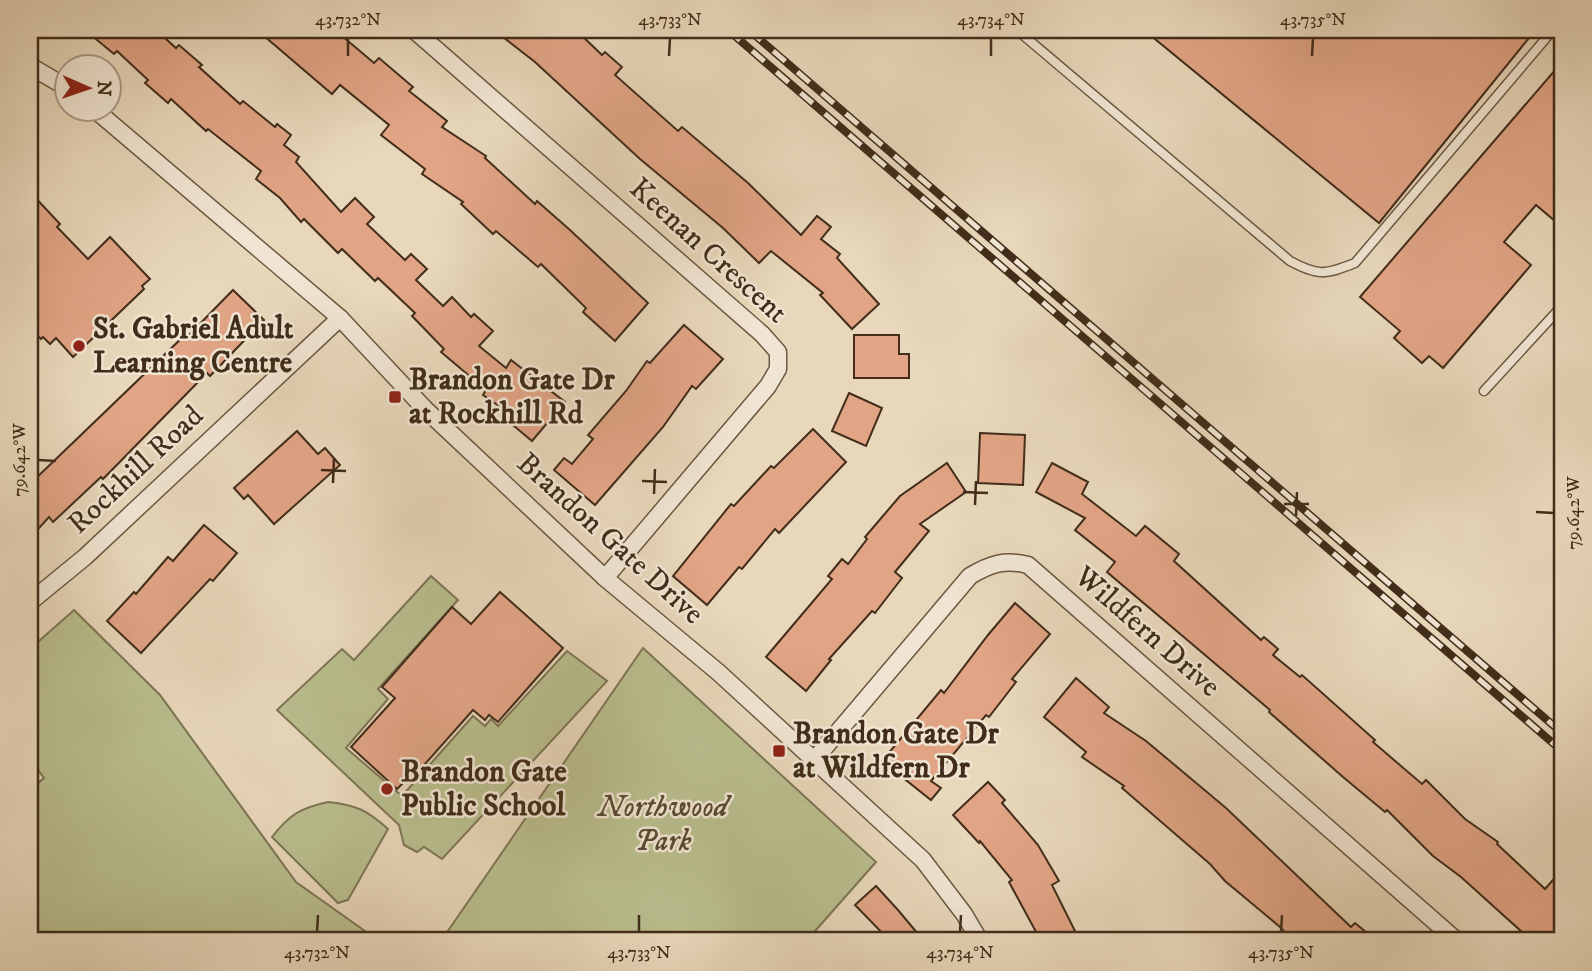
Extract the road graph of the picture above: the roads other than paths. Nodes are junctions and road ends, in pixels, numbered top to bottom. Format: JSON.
{"nodes":[{"id":1,"x":414,"y":30,"type":"edge"},
{"id":2,"x":1017,"y":30,"type":"edge"},
{"id":3,"x":1553,"y":30,"type":"edge"},
{"id":4,"x":30,"y":66,"type":"edge"},
{"id":5,"x":52,"y":79,"type":"edge"},
{"id":6,"x":109,"y":122,"type":"edge"},
{"id":7,"x":1562,"y":306,"type":"edge"},
{"id":8,"x":340,"y":318,"type":"junction"},
{"id":9,"x":1484,"y":391,"type":"dead end"},
{"id":10,"x":605,"y":578,"type":"junction"},
{"id":11,"x":30,"y":602,"type":"edge"},
{"id":12,"x":815,"y":759,"type":"junction"},
{"id":13,"x":980,"y":941,"type":"edge"},
{"id":14,"x":1457,"y":941,"type":"edge"}],
"edges":[{"from":1,"to":10,"type":"street","name":"Keenan Crescent"},
{"from":2,"to":3,"type":"lane"},
{"from":4,"to":5,"type":"street"},
{"from":6,"to":8,"type":"street","name":"Brandon Gate Drive"},
{"from":7,"to":9,"type":"lane"},
{"from":8,"to":10,"type":"street","name":"Brandon Gate Drive"},
{"from":8,"to":11,"type":"street","name":"Rockhill Road"},
{"from":10,"to":12,"type":"street","name":"Brandon Gate Drive"},
{"from":12,"to":13,"type":"street","name":"Brandon Gate Drive"},
{"from":12,"to":14,"type":"street","name":"Wildfern Drive"}]}
